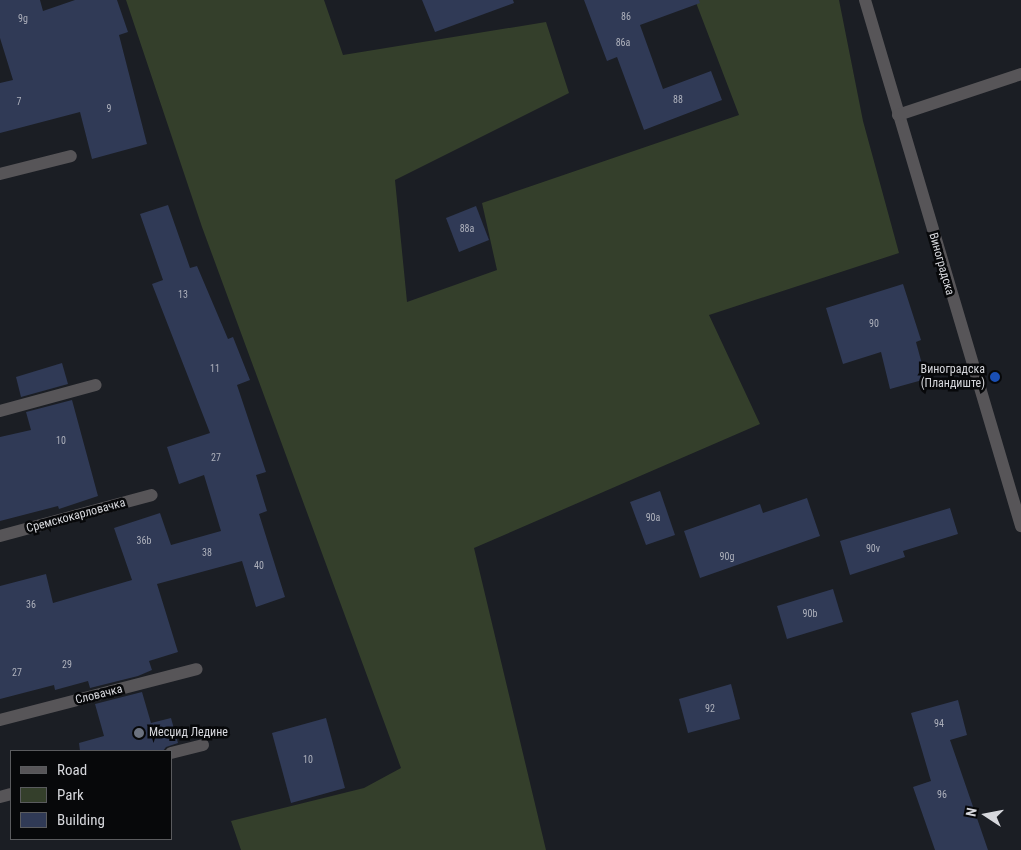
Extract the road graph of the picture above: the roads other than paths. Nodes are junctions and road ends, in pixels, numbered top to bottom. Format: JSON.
{"nodes":[{"id":1,"x":865,"y":0,"type":"edge"},
{"id":2,"x":1021,"y":74,"type":"edge"},
{"id":3,"x":898,"y":116,"type":"junction"},
{"id":4,"x":71,"y":156,"type":"dead end"},
{"id":5,"x":0,"y":174,"type":"edge"},
{"id":6,"x":96,"y":385,"type":"dead end"},
{"id":7,"x":0,"y":411,"type":"edge"},
{"id":8,"x":152,"y":495,"type":"dead end"},
{"id":9,"x":1021,"y":526,"type":"edge"},
{"id":10,"x":0,"y":536,"type":"edge"},
{"id":11,"x":197,"y":669,"type":"dead end"},
{"id":12,"x":0,"y":720,"type":"edge"},
{"id":13,"x":203,"y":745,"type":"dead end"},
{"id":14,"x":172,"y":753,"type":"edge"}],
"edges":[{"from":1,"to":3,"type":"street","name":"Виноградска"},
{"from":2,"to":3,"type":"street"},
{"from":3,"to":9,"type":"street","name":"Виноградска"},
{"from":4,"to":5,"type":"street"},
{"from":6,"to":7,"type":"street"},
{"from":8,"to":10,"type":"street","name":"Сремскокарловачка"},
{"from":11,"to":12,"type":"street","name":"Словачка"},
{"from":13,"to":14,"type":"street"}]}
